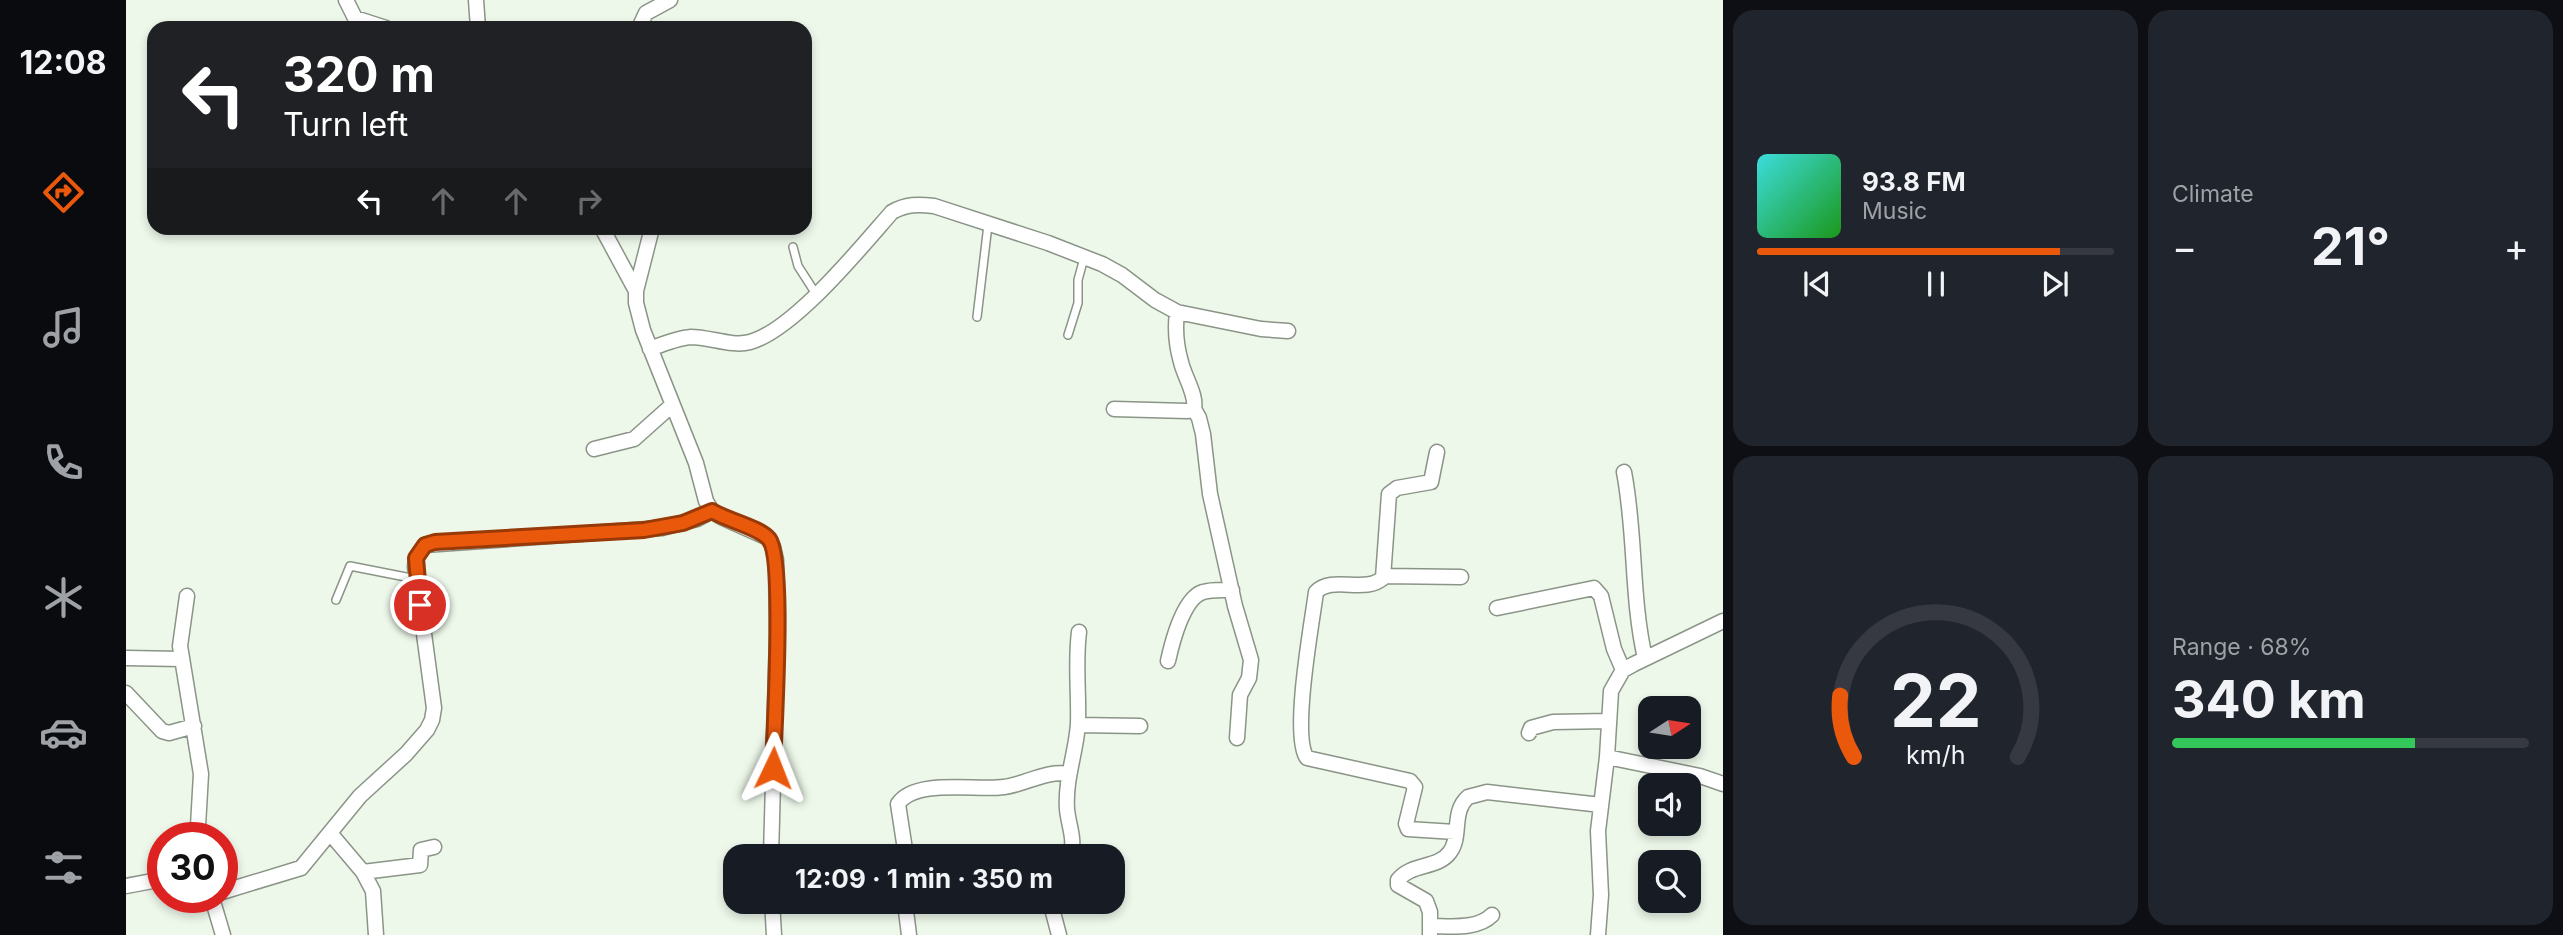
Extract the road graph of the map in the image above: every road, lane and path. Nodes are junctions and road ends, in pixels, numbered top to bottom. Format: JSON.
{"nodes":[{"id":1,"x":346,"y":0,"type":"edge"},
{"id":2,"x":475,"y":0,"type":"edge"},
{"id":3,"x":670,"y":0,"type":"edge"},
{"id":4,"x":364,"y":21,"type":"edge"},
{"id":5,"x":477,"y":21,"type":"edge"},
{"id":6,"x":642,"y":21,"type":"edge"},
{"id":7,"x":988,"y":225,"type":"junction"},
{"id":8,"x":606,"y":235,"type":"edge"},
{"id":9,"x":650,"y":235,"type":"edge"},
{"id":10,"x":793,"y":247,"type":"dead end"},
{"id":11,"x":1084,"y":257,"type":"junction"},
{"id":12,"x":636,"y":291,"type":"junction"},
{"id":13,"x":816,"y":294,"type":"junction"},
{"id":14,"x":1177,"y":312,"type":"junction"},
{"id":15,"x":977,"y":317,"type":"dead end"},
{"id":16,"x":1288,"y":331,"type":"dead end"},
{"id":17,"x":1068,"y":335,"type":"dead end"},
{"id":18,"x":650,"y":349,"type":"junction"},
{"id":19,"x":671,"y":405,"type":"junction"},
{"id":20,"x":1114,"y":409,"type":"dead end"},
{"id":21,"x":1194,"y":409,"type":"junction"},
{"id":22,"x":594,"y":449,"type":"dead end"},
{"id":23,"x":1437,"y":452,"type":"dead end"},
{"id":24,"x":1624,"y":472,"type":"dead end"},
{"id":25,"x":712,"y":511,"type":"junction"},
{"id":26,"x":1384,"y":576,"type":"junction"},
{"id":27,"x":1461,"y":577,"type":"dead end"},
{"id":28,"x":417,"y":579,"type":"junction"},
{"id":29,"x":1232,"y":590,"type":"junction"},
{"id":30,"x":187,"y":596,"type":"dead end"},
{"id":31,"x":336,"y":600,"type":"dead end"},
{"id":32,"x":1497,"y":608,"type":"dead end"},
{"id":33,"x":1723,"y":621,"type":"edge"},
{"id":34,"x":1079,"y":632,"type":"dead end"},
{"id":35,"x":126,"y":658,"type":"edge"},
{"id":36,"x":1645,"y":658,"type":"junction"},
{"id":37,"x":182,"y":659,"type":"junction"},
{"id":38,"x":1168,"y":661,"type":"dead end"},
{"id":39,"x":1623,"y":670,"type":"junction"},
{"id":40,"x":126,"y":693,"type":"edge"},
{"id":41,"x":1609,"y":721,"type":"junction"},
{"id":42,"x":1077,"y":725,"type":"junction"},
{"id":43,"x":194,"y":726,"type":"junction"},
{"id":44,"x":1140,"y":726,"type":"dead end"},
{"id":45,"x":1529,"y":733,"type":"dead end"},
{"id":46,"x":1237,"y":738,"type":"dead end"},
{"id":47,"x":1607,"y":757,"type":"junction"},
{"id":48,"x":1069,"y":774,"type":"junction"},
{"id":49,"x":1723,"y":784,"type":"edge"},
{"id":50,"x":1601,"y":805,"type":"junction"},
{"id":51,"x":198,"y":822,"type":"edge"},
{"id":52,"x":1455,"y":832,"type":"junction"},
{"id":53,"x":330,"y":834,"type":"junction"},
{"id":54,"x":771,"y":844,"type":"edge"},
{"id":55,"x":904,"y":844,"type":"edge"},
{"id":56,"x":1073,"y":844,"type":"edge"},
{"id":57,"x":434,"y":846,"type":"dead end"},
{"id":58,"x":363,"y":872,"type":"junction"},
{"id":59,"x":147,"y":882,"type":"edge"},
{"id":60,"x":127,"y":886,"type":"edge"},
{"id":61,"x":238,"y":887,"type":"edge"},
{"id":62,"x":216,"y":913,"type":"edge"},
{"id":63,"x":773,"y":914,"type":"edge"},
{"id":64,"x":906,"y":914,"type":"edge"},
{"id":65,"x":1054,"y":914,"type":"edge"},
{"id":66,"x":1492,"y":915,"type":"dead end"},
{"id":67,"x":1430,"y":931,"type":"edge"},
{"id":68,"x":223,"y":935,"type":"edge"},
{"id":69,"x":376,"y":935,"type":"edge"},
{"id":70,"x":774,"y":935,"type":"edge"},
{"id":71,"x":909,"y":935,"type":"edge"},
{"id":72,"x":1059,"y":935,"type":"edge"},
{"id":73,"x":1598,"y":935,"type":"edge"}],
"edges":[{"from":1,"to":4,"type":"street"},
{"from":2,"to":5,"type":"street"},
{"from":3,"to":6,"type":"street"},
{"from":7,"to":11,"type":"street"},
{"from":7,"to":13,"type":"street"},
{"from":7,"to":15,"type":"lane"},
{"from":8,"to":12,"type":"street"},
{"from":9,"to":12,"type":"street"},
{"from":10,"to":13,"type":"lane"},
{"from":11,"to":14,"type":"street"},
{"from":11,"to":17,"type":"lane"},
{"from":12,"to":18,"type":"street"},
{"from":13,"to":18,"type":"street"},
{"from":14,"to":16,"type":"street"},
{"from":14,"to":21,"type":"street"},
{"from":18,"to":19,"type":"street"},
{"from":19,"to":22,"type":"street"},
{"from":19,"to":25,"type":"street"},
{"from":20,"to":21,"type":"street"},
{"from":21,"to":29,"type":"street"},
{"from":23,"to":26,"type":"street"},
{"from":24,"to":36,"type":"street"},
{"from":25,"to":28,"type":"street"},
{"from":25,"to":54,"type":"street"},
{"from":26,"to":27,"type":"street"},
{"from":26,"to":52,"type":"street"},
{"from":28,"to":31,"type":"lane"},
{"from":28,"to":53,"type":"street"},
{"from":29,"to":38,"type":"street"},
{"from":29,"to":46,"type":"street"},
{"from":30,"to":37,"type":"street"},
{"from":32,"to":39,"type":"street"},
{"from":33,"to":36,"type":"street"},
{"from":34,"to":42,"type":"street"},
{"from":35,"to":37,"type":"street"},
{"from":36,"to":39,"type":"street"},
{"from":37,"to":43,"type":"street"},
{"from":39,"to":41,"type":"street"},
{"from":40,"to":43,"type":"street"},
{"from":41,"to":45,"type":"street"},
{"from":41,"to":47,"type":"street"},
{"from":42,"to":44,"type":"street"},
{"from":42,"to":48,"type":"street"},
{"from":43,"to":51,"type":"street"},
{"from":47,"to":49,"type":"street"},
{"from":47,"to":50,"type":"street"},
{"from":48,"to":55,"type":"street"},
{"from":48,"to":56,"type":"street"},
{"from":50,"to":52,"type":"street"},
{"from":50,"to":73,"type":"street"},
{"from":52,"to":67,"type":"street"},
{"from":53,"to":58,"type":"street"},
{"from":53,"to":61,"type":"street"},
{"from":57,"to":58,"type":"street"},
{"from":58,"to":69,"type":"street"},
{"from":59,"to":60,"type":"street"},
{"from":62,"to":68,"type":"street"},
{"from":63,"to":70,"type":"street"},
{"from":64,"to":71,"type":"street"},
{"from":65,"to":72,"type":"street"},
{"from":66,"to":67,"type":"street"}]}
